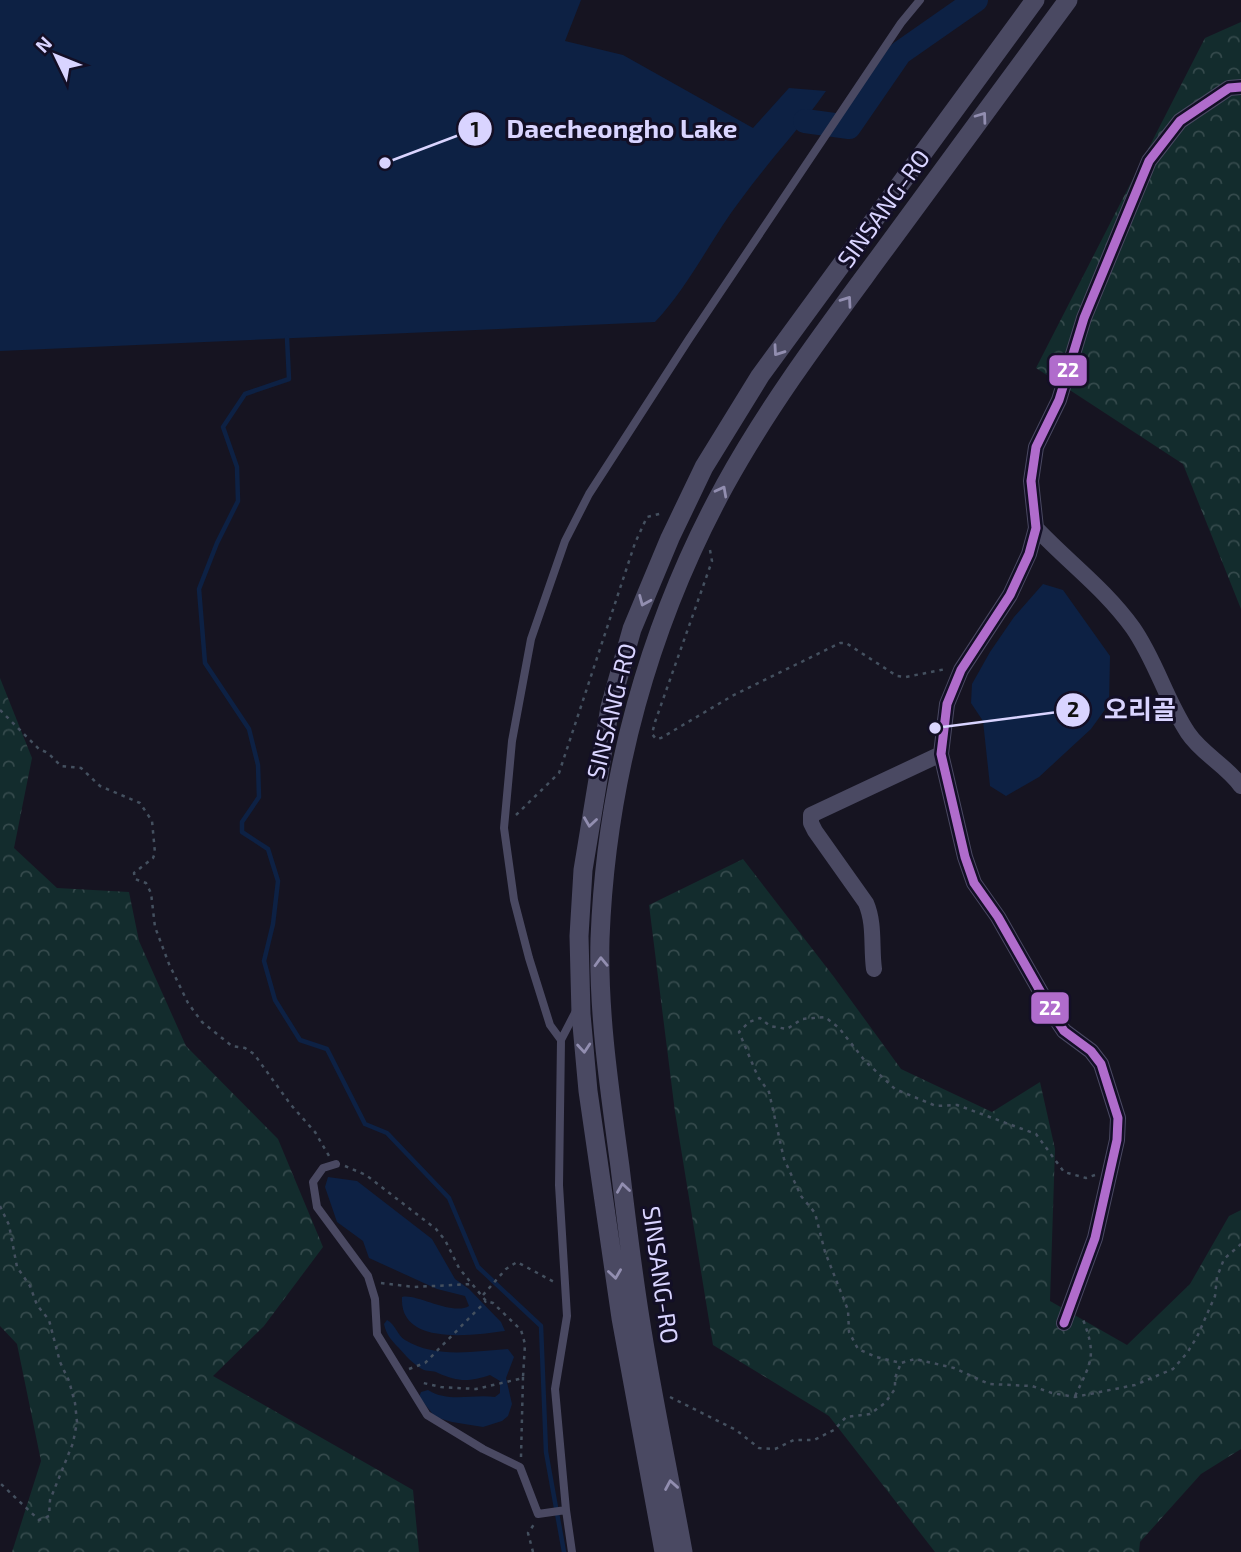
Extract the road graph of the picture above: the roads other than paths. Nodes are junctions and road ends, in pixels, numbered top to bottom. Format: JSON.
{"nodes":[{"id":1,"x":920,"y":0,"type":"edge"},
{"id":2,"x":1035,"y":0,"type":"edge"},
{"id":3,"x":1068,"y":0,"type":"edge"},
{"id":4,"x":1241,"y":87,"type":"edge"},
{"id":5,"x":1036,"y":528,"type":"junction"},
{"id":6,"x":941,"y":754,"type":"junction"},
{"id":7,"x":1241,"y":786,"type":"edge"},
{"id":8,"x":874,"y":969,"type":"dead end"},
{"id":9,"x":581,"y":1002,"type":"junction"},
{"id":10,"x":561,"y":1040,"type":"junction"},
{"id":11,"x":335,"y":1164,"type":"road end"},
{"id":12,"x":1064,"y":1323,"type":"dead end"},
{"id":13,"x":566,"y":1510,"type":"junction"},
{"id":14,"x":572,"y":1552,"type":"edge"},
{"id":15,"x":664,"y":1552,"type":"edge"},
{"id":16,"x":683,"y":1552,"type":"edge"}],
"edges":[{"from":1,"to":10,"type":"lane"},
{"from":2,"to":9,"type":"street","name":"SINSANG-RO","one_way":true},
{"from":16,"to":3,"type":"street","name":"SINSANG-RO","one_way":true},
{"from":4,"to":5,"type":"street"},
{"from":5,"to":6,"type":"street"},
{"from":5,"to":7,"type":"street"},
{"from":6,"to":8,"type":"street"},
{"from":6,"to":12,"type":"street"},
{"from":9,"to":10,"type":"lane"},
{"from":9,"to":15,"type":"street","name":"SINSANG-RO","one_way":true},
{"from":10,"to":13,"type":"lane"},
{"from":11,"to":13,"type":"lane"},
{"from":13,"to":14,"type":"lane"}]}
